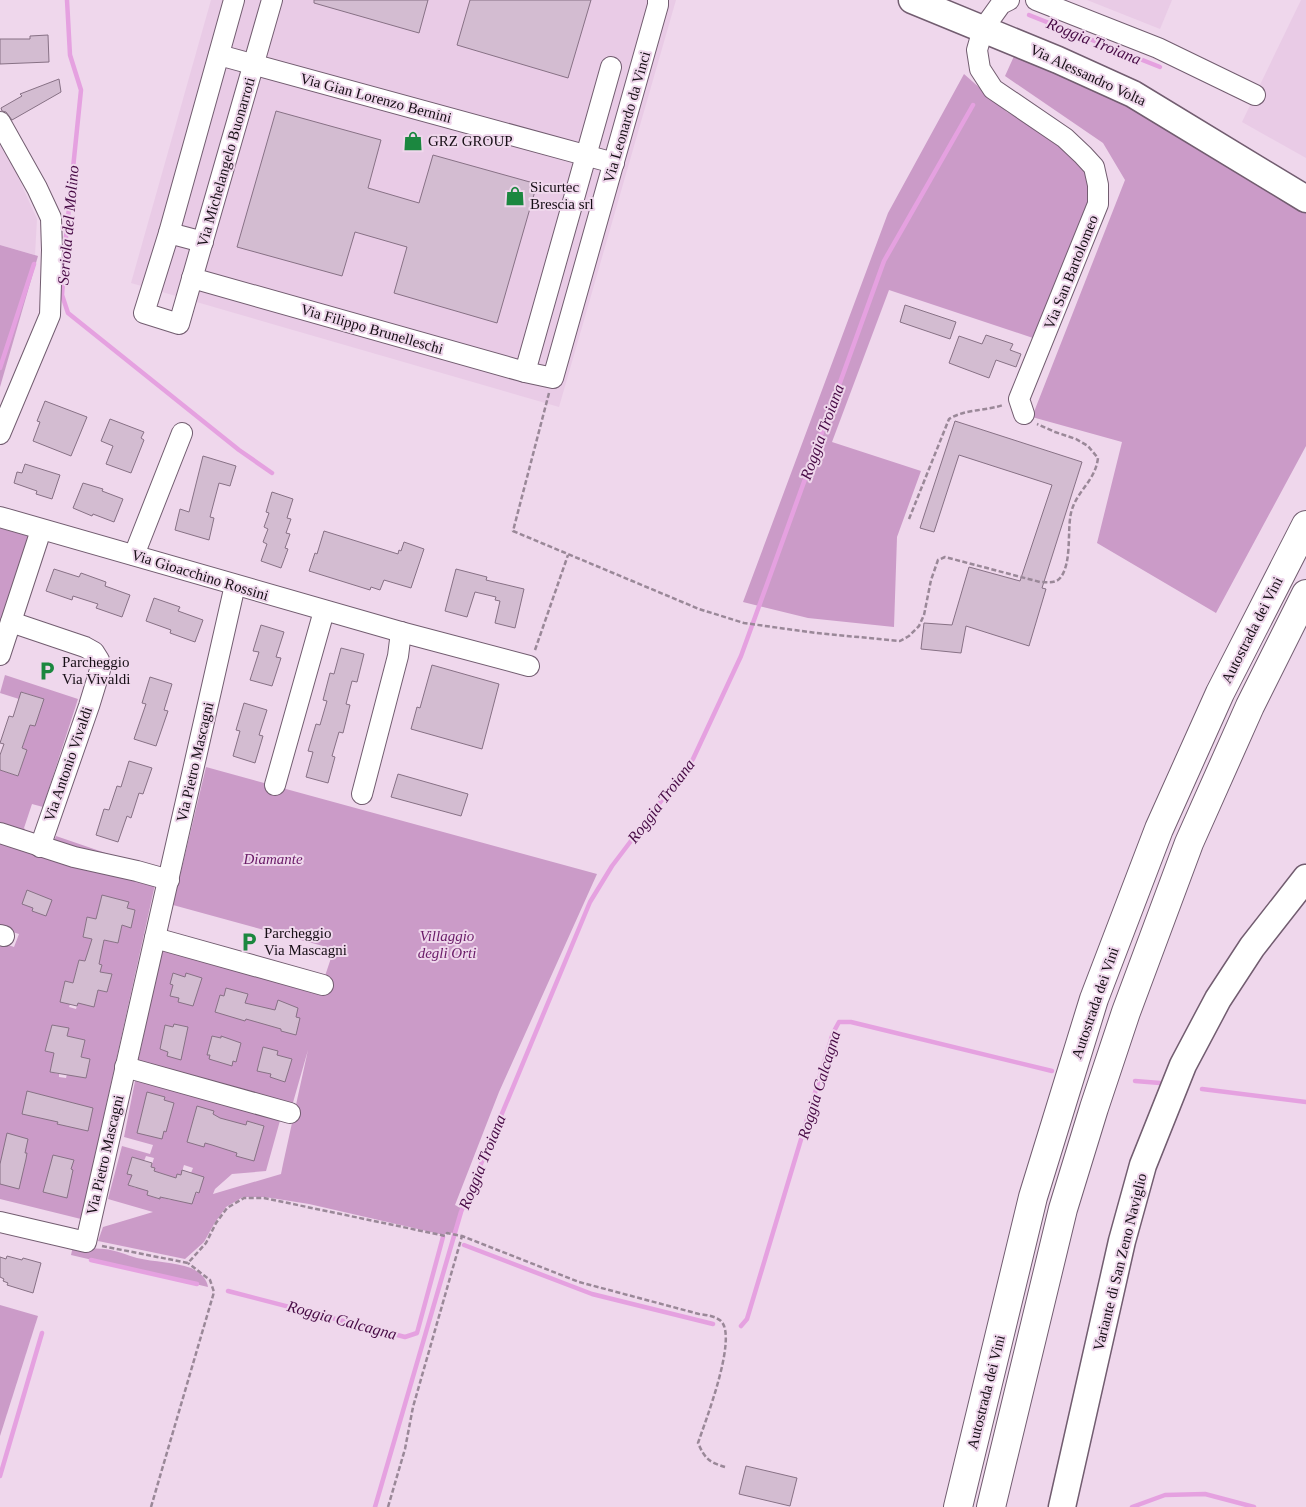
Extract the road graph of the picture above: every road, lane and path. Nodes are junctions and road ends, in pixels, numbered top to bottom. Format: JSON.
{"nodes":[{"id":1,"x":234,"y":0,"type":"edge"},
{"id":2,"x":272,"y":0,"type":"edge"},
{"id":3,"x":658,"y":0,"type":"edge"},
{"id":4,"x":912,"y":0,"type":"edge"},
{"id":5,"x":1009,"y":0,"type":"edge"},
{"id":6,"x":1036,"y":0,"type":"edge"},
{"id":7,"x":983,"y":29,"type":"junction"},
{"id":8,"x":219,"y":55,"type":"junction"},
{"id":9,"x":254,"y":65,"type":"junction"},
{"id":10,"x":611,"y":67,"type":"dead end"},
{"id":11,"x":1255,"y":95,"type":"dead end"},
{"id":12,"x":0,"y":122,"type":"edge"},
{"id":13,"x":586,"y":155,"type":"junction"},
{"id":14,"x":614,"y":163,"type":"junction"},
{"id":15,"x":1306,"y":199,"type":"edge"},
{"id":16,"x":169,"y":233,"type":"junction"},
{"id":17,"x":203,"y":242,"type":"junction"},
{"id":18,"x":192,"y":278,"type":"junction"},
{"id":19,"x":525,"y":372,"type":"junction"},
{"id":20,"x":553,"y":378,"type":"junction"},
{"id":21,"x":1022,"y":407,"type":"junction"},
{"id":22,"x":182,"y":433,"type":"dead end"},
{"id":23,"x":0,"y":434,"type":"edge"},
{"id":24,"x":0,"y":517,"type":"edge"},
{"id":25,"x":909,"y":519,"type":"dead end"},
{"id":26,"x":1306,"y":525,"type":"edge"},
{"id":27,"x":41,"y":530,"type":"junction"},
{"id":28,"x":134,"y":554,"type":"junction"},
{"id":29,"x":568,"y":555,"type":"junction"},
{"id":30,"x":235,"y":586,"type":"junction"},
{"id":31,"x":1306,"y":594,"type":"edge"},
{"id":32,"x":324,"y":611,"type":"junction"},
{"id":33,"x":11,"y":622,"type":"junction"},
{"id":34,"x":401,"y":632,"type":"junction"},
{"id":35,"x":0,"y":655,"type":"edge"},
{"id":36,"x":529,"y":666,"type":"joint"},
{"id":37,"x":275,"y":785,"type":"dead end"},
{"id":38,"x":362,"y":794,"type":"dead end"},
{"id":39,"x":0,"y":833,"type":"edge"},
{"id":40,"x":40,"y":847,"type":"junction"},
{"id":41,"x":1306,"y":878,"type":"edge"},
{"id":42,"x":168,"y":880,"type":"junction"},
{"id":43,"x":155,"y":938,"type":"junction"},
{"id":44,"x":323,"y":986,"type":"dead end"},
{"id":45,"x":125,"y":1067,"type":"junction"},
{"id":46,"x":290,"y":1113,"type":"dead end"},
{"id":47,"x":0,"y":1222,"type":"edge"},
{"id":48,"x":462,"y":1236,"type":"junction"},
{"id":49,"x":86,"y":1242,"type":"junction"},
{"id":50,"x":188,"y":1263,"type":"junction"},
{"id":51,"x":725,"y":1467,"type":"dead end"},
{"id":52,"x":151,"y":1507,"type":"edge"},
{"id":53,"x":388,"y":1507,"type":"edge"},
{"id":54,"x":958,"y":1507,"type":"edge"},
{"id":55,"x":991,"y":1507,"type":"edge"},
{"id":56,"x":1062,"y":1507,"type":"edge"}],
"edges":[{"from":1,"to":8,"type":"street"},
{"from":2,"to":9,"type":"street","name":"Via Michelangelo Buonarroti"},
{"from":3,"to":14,"type":"street","name":"Via Leonardo da Vinci"},
{"from":4,"to":7,"type":"main road","name":"Via Alessandro Volta"},
{"from":5,"to":7,"type":"street"},
{"from":6,"to":11,"type":"street"},
{"from":7,"to":15,"type":"main road","name":"Via Alessandro Volta"},
{"from":7,"to":21,"type":"street","name":"Via San Bartolomeo"},
{"from":8,"to":9,"type":"street","name":"Via Gian Lorenzo Bernini"},
{"from":8,"to":16,"type":"street"},
{"from":9,"to":13,"type":"street","name":"Via Gian Lorenzo Bernini"},
{"from":9,"to":17,"type":"street","name":"Via Michelangelo Buonarroti"},
{"from":10,"to":13,"type":"street","name":"Via Leonardo da Vinci"},
{"from":12,"to":23,"type":"street"},
{"from":13,"to":14,"type":"street","name":"Via Gian Lorenzo Bernini"},
{"from":13,"to":19,"type":"street","name":"Via Leonardo da Vinci"},
{"from":14,"to":20,"type":"street","name":"Via Leonardo da Vinci"},
{"from":16,"to":17,"type":"street"},
{"from":16,"to":18,"type":"street","name":"Via Michelangelo Buonarroti"},
{"from":17,"to":18,"type":"street","name":"Via Michelangelo Buonarroti"},
{"from":18,"to":19,"type":"street","name":"Via Filippo Brunelleschi"},
{"from":19,"to":20,"type":"street","name":"Via Filippo Brunelleschi"},
{"from":20,"to":29,"type":"path"},
{"from":21,"to":25,"type":"path"},
{"from":21,"to":29,"type":"path"},
{"from":22,"to":28,"type":"street"},
{"from":24,"to":27,"type":"street","name":"Via Gioacchino Rossini"},
{"from":26,"to":54,"type":"highway","name":"Autostrada dei Vini"},
{"from":27,"to":28,"type":"street","name":"Via Gioacchino Rossini"},
{"from":27,"to":33,"type":"street"},
{"from":28,"to":30,"type":"street","name":"Via Gioacchino Rossini"},
{"from":29,"to":36,"type":"path"},
{"from":30,"to":32,"type":"street","name":"Via Gioacchino Rossini"},
{"from":30,"to":42,"type":"street","name":"Via Pietro Mascagni"},
{"from":31,"to":55,"type":"highway"},
{"from":32,"to":34,"type":"street","name":"Via Gioacchino Rossini"},
{"from":32,"to":37,"type":"street"},
{"from":33,"to":35,"type":"street"},
{"from":33,"to":40,"type":"street","name":"Via Antonio Vivaldi"},
{"from":34,"to":36,"type":"street","name":"Via Gioacchino Rossini"},
{"from":34,"to":38,"type":"street"},
{"from":39,"to":40,"type":"street"},
{"from":40,"to":42,"type":"street"},
{"from":41,"to":56,"type":"main road","name":"Variante di San Zeno Naviglio"},
{"from":42,"to":43,"type":"street","name":"Via Pietro Mascagni"},
{"from":43,"to":44,"type":"street"},
{"from":43,"to":45,"type":"street","name":"Via Pietro Mascagni"},
{"from":45,"to":46,"type":"street"},
{"from":45,"to":49,"type":"street","name":"Via Pietro Mascagni"},
{"from":47,"to":49,"type":"street"},
{"from":48,"to":50,"type":"path"},
{"from":48,"to":51,"type":"path"},
{"from":48,"to":53,"type":"path"},
{"from":49,"to":50,"type":"path"},
{"from":50,"to":52,"type":"path"}]}
